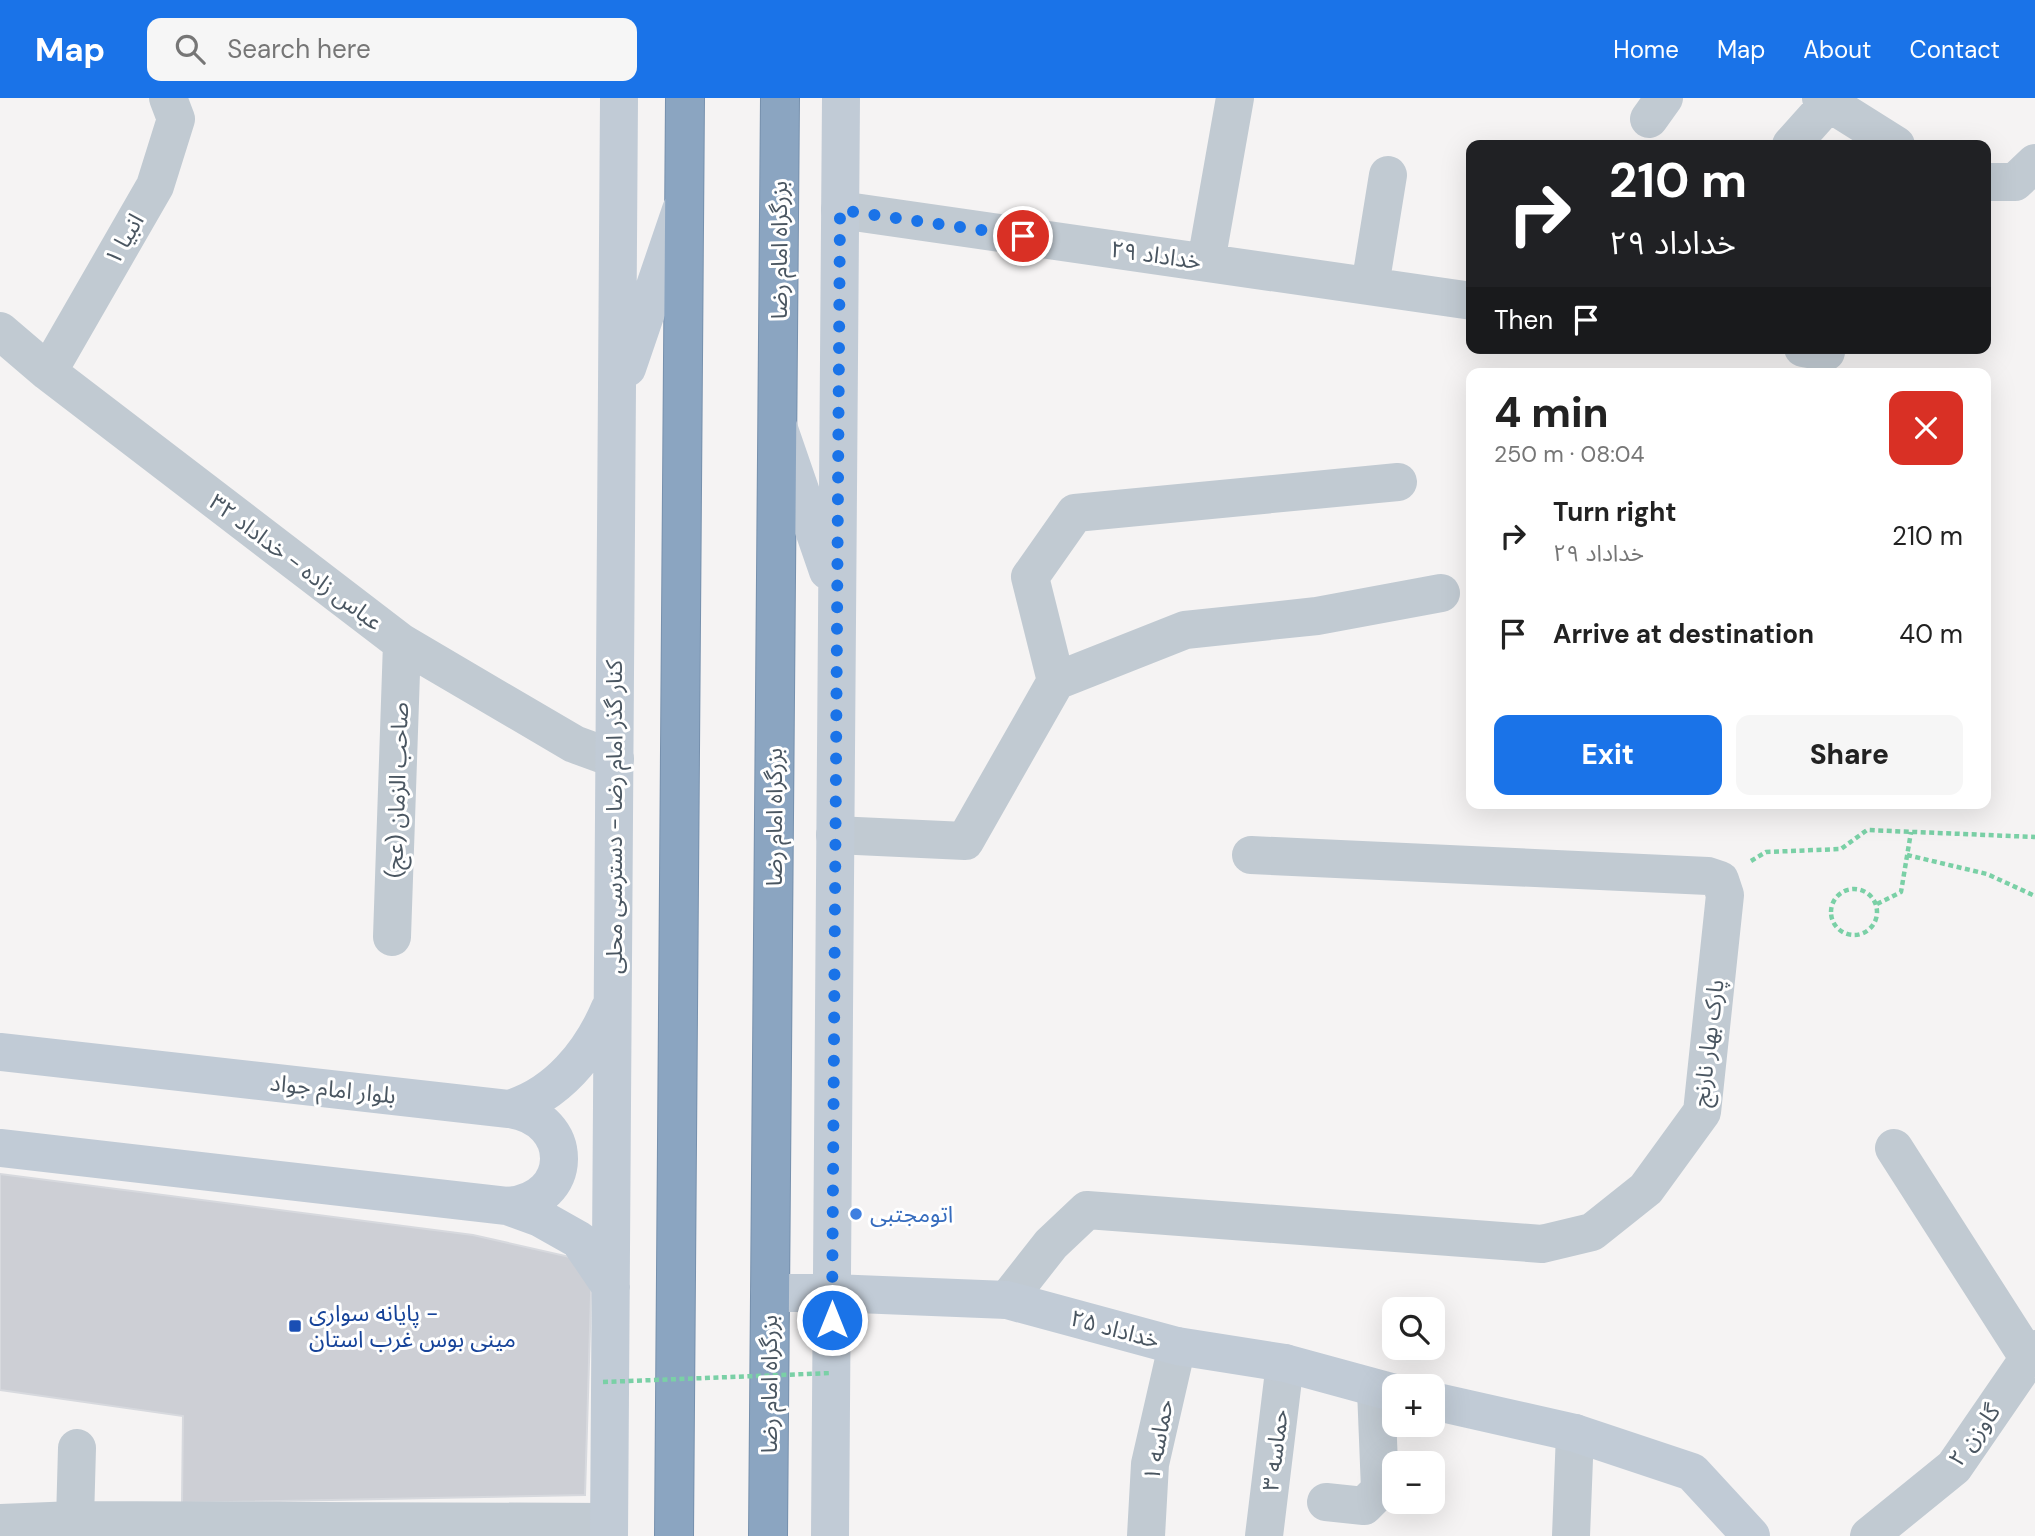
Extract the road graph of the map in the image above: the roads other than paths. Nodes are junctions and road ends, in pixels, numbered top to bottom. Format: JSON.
{"nodes":[{"id":1,"x":168,"y":98,"type":"edge"},
{"id":2,"x":619,"y":98,"type":"edge"},
{"id":3,"x":685,"y":98,"type":"edge"},
{"id":4,"x":780,"y":98,"type":"edge"},
{"id":5,"x":841,"y":98,"type":"edge"},
{"id":6,"x":1235,"y":98,"type":"edge"},
{"id":7,"x":1828,"y":100,"type":"edge"},
{"id":8,"x":1795,"y":140,"type":"edge"},
{"id":9,"x":1888,"y":140,"type":"edge"},
{"id":10,"x":1388,"y":175,"type":"dead end"},
{"id":11,"x":685,"y":198,"type":"junction"},
{"id":12,"x":840,"y":210,"type":"junction"},
{"id":13,"x":1206,"y":262,"type":"junction"},
{"id":14,"x":1370,"y":286,"type":"junction"},
{"id":15,"x":1466,"y":300,"type":"edge"},
{"id":16,"x":0,"y":331,"type":"edge"},
{"id":17,"x":48,"y":372,"type":"junction"},
{"id":18,"x":617,"y":400,"type":"junction"},
{"id":19,"x":777,"y":425,"type":"junction"},
{"id":20,"x":1398,"y":482,"type":"dead end"},
{"id":21,"x":1441,"y":593,"type":"dead end"},
{"id":22,"x":837,"y":596,"type":"junction"},
{"id":23,"x":402,"y":643,"type":"junction"},
{"id":24,"x":1056,"y":681,"type":"junction"},
{"id":25,"x":615,"y":759,"type":"junction"},
{"id":26,"x":835,"y":835,"type":"junction"},
{"id":27,"x":1251,"y":855,"type":"dead end"},
{"id":28,"x":392,"y":937,"type":"dead end"},
{"id":29,"x":613,"y":1000,"type":"junction"},
{"id":30,"x":0,"y":1052,"type":"edge"},
{"id":31,"x":509,"y":1109,"type":"junction"},
{"id":32,"x":0,"y":1148,"type":"edge"},
{"id":33,"x":1894,"y":1148,"type":"dead end"},
{"id":34,"x":507,"y":1206,"type":"junction"},
{"id":35,"x":611,"y":1287,"type":"junction"},
{"id":36,"x":770,"y":1293,"type":"junction"},
{"id":37,"x":832,"y":1293,"type":"junction"},
{"id":38,"x":1007,"y":1300,"type":"junction"},
{"id":39,"x":1177,"y":1346,"type":"junction"},
{"id":40,"x":2032,"y":1354,"type":"edge"},
{"id":41,"x":1285,"y":1363,"type":"junction"},
{"id":42,"x":1382,"y":1390,"type":"edge"},
{"id":43,"x":1445,"y":1404,"type":"edge"},
{"id":44,"x":1576,"y":1433,"type":"junction"},
{"id":45,"x":1383,"y":1437,"type":"edge"},
{"id":46,"x":77,"y":1448,"type":"dead end"},
{"id":47,"x":1326,"y":1502,"type":"dead end"},
{"id":48,"x":75,"y":1520,"type":"junction"},
{"id":49,"x":0,"y":1523,"type":"edge"},
{"id":50,"x":609,"y":1529,"type":"edge"},
{"id":51,"x":674,"y":1536,"type":"edge"},
{"id":52,"x":768,"y":1536,"type":"edge"},
{"id":53,"x":830,"y":1536,"type":"edge"},
{"id":54,"x":1146,"y":1536,"type":"edge"},
{"id":55,"x":1264,"y":1536,"type":"edge"},
{"id":56,"x":1571,"y":1536,"type":"edge"},
{"id":57,"x":1751,"y":1536,"type":"edge"},
{"id":58,"x":1869,"y":1536,"type":"edge"}],
"edges":[{"from":1,"to":17,"type":"street","name":"انبیا ۱"},
{"from":2,"to":18,"type":"main road","name":"کنار گذر امام رضا - دسترسی محلی"},
{"from":3,"to":11,"type":"highway"},
{"from":4,"to":19,"type":"highway","name":"بزرگراه امام رضا"},
{"from":5,"to":12,"type":"main road"},
{"from":6,"to":13,"type":"street"},
{"from":7,"to":8,"type":"street"},
{"from":7,"to":9,"type":"street"},
{"from":10,"to":14,"type":"street"},
{"from":11,"to":18,"type":"main road"},
{"from":11,"to":51,"type":"highway"},
{"from":12,"to":13,"type":"street","name":"خداداد ۲۹"},
{"from":12,"to":22,"type":"main road"},
{"from":13,"to":14,"type":"street","name":"خداداد ۲۹"},
{"from":14,"to":15,"type":"street","name":"خداداد ۲۹"},
{"from":16,"to":17,"type":"street","name":"عباس زاده - خداداد ۳۲"},
{"from":17,"to":23,"type":"street","name":"عباس زاده - خداداد ۳۲"},
{"from":18,"to":25,"type":"main road","name":"کنار گذر امام رضا - دسترسی محلی"},
{"from":19,"to":22,"type":"main road"},
{"from":19,"to":36,"type":"highway","name":"بزرگراه امام رضا"},
{"from":20,"to":24,"type":"street"},
{"from":21,"to":24,"type":"street"},
{"from":22,"to":26,"type":"main road"},
{"from":23,"to":25,"type":"street","name":"عباس زاده - خداداد ۳۲"},
{"from":23,"to":28,"type":"street","name":"صاحب الزمان (عج)"},
{"from":24,"to":26,"type":"street"},
{"from":25,"to":29,"type":"main road","name":"کنار گذر امام رضا - دسترسی محلی"},
{"from":26,"to":37,"type":"main road"},
{"from":27,"to":38,"type":"street","name":"پارک بهار نارنج"},
{"from":29,"to":31,"type":"main road"},
{"from":29,"to":35,"type":"main road","name":"کنار گذر امام رضا - دسترسی محلی"},
{"from":30,"to":31,"type":"main road","name":"بلوار امام جواد"},
{"from":31,"to":34,"type":"main road","name":"بلوار امام جواد"},
{"from":32,"to":34,"type":"main road"},
{"from":33,"to":40,"type":"street"},
{"from":34,"to":35,"type":"main road"},
{"from":35,"to":50,"type":"main road","name":"کنار گذر امام رضا - دسترسی محلی"},
{"from":36,"to":37,"type":"main road","name":"خداداد ۲۵"},
{"from":36,"to":52,"type":"highway","name":"بزرگراه امام رضا"},
{"from":37,"to":38,"type":"main road","name":"خداداد ۲۵"},
{"from":37,"to":53,"type":"main road"},
{"from":38,"to":39,"type":"main road","name":"خداداد ۲۵"},
{"from":39,"to":41,"type":"main road","name":"خداداد ۲۵"},
{"from":39,"to":54,"type":"street","name":"حماسه ۱"},
{"from":40,"to":58,"type":"street","name":"گاوزن ۲"},
{"from":41,"to":42,"type":"main road","name":"خداداد ۲۵"},
{"from":41,"to":55,"type":"street","name":"حماسه ۳"},
{"from":43,"to":44,"type":"main road"},
{"from":44,"to":56,"type":"street"},
{"from":44,"to":57,"type":"main road"},
{"from":45,"to":47,"type":"street"},
{"from":46,"to":48,"type":"street"},
{"from":48,"to":49,"type":"street"},
{"from":48,"to":50,"type":"street"}]}
